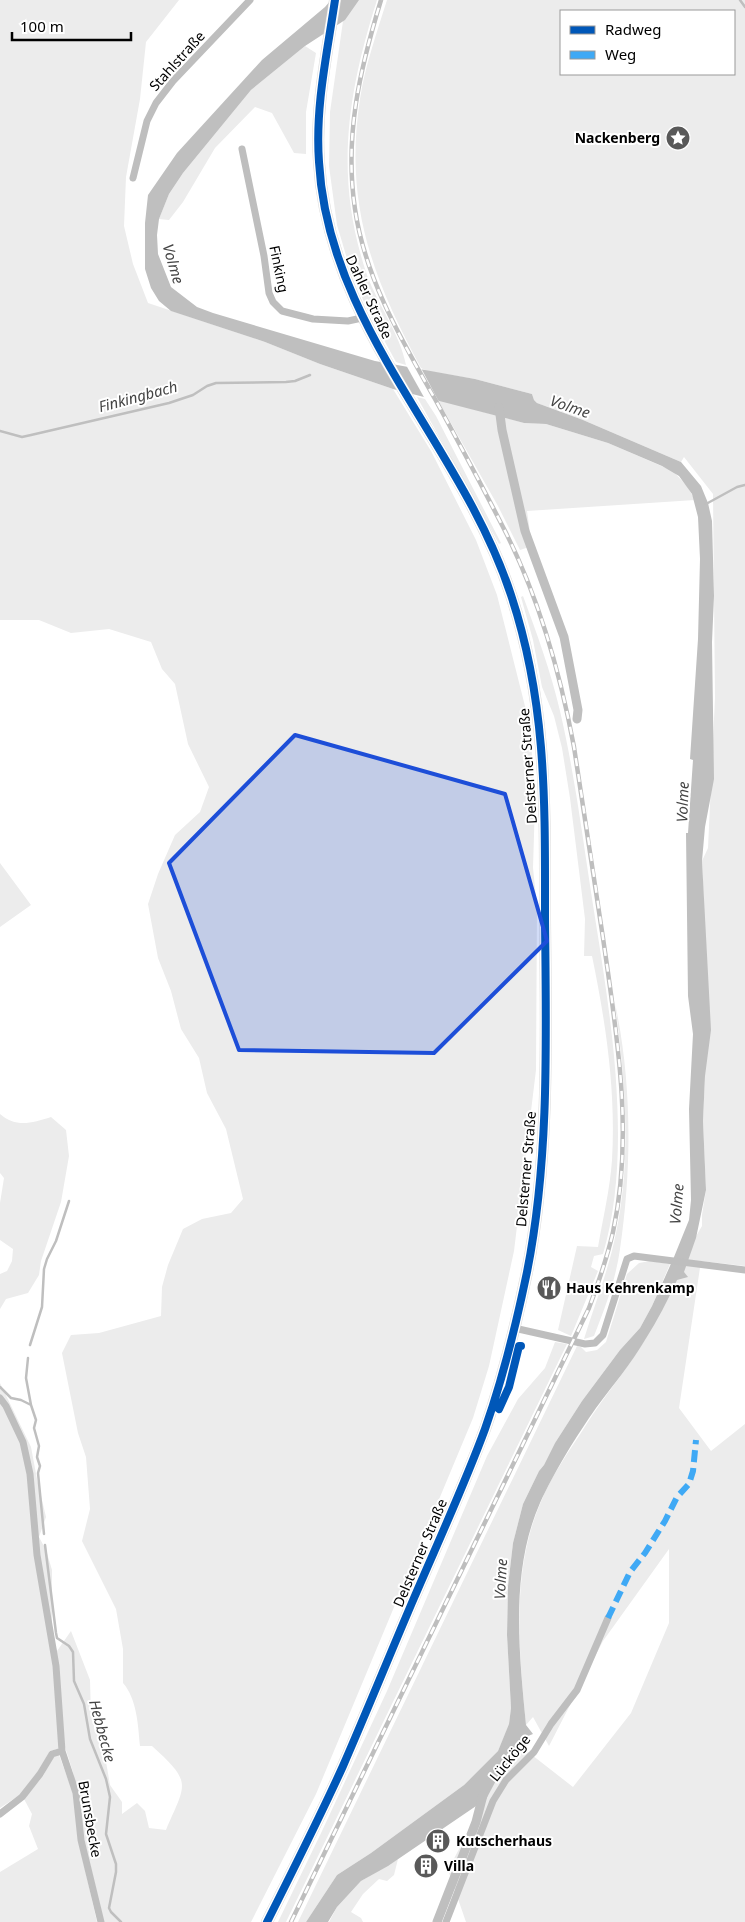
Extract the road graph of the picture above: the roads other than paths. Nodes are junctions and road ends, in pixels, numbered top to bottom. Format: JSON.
{"nodes":[{"id":1,"x":250,"y":0,"type":"edge"},
{"id":2,"x":335,"y":0,"type":"edge"},
{"id":3,"x":242,"y":150,"type":"dead end"},
{"id":4,"x":133,"y":178,"type":"dead end"},
{"id":5,"x":362,"y":318,"type":"junction"},
{"id":6,"x":406,"y":395,"type":"joint"},
{"id":7,"x":745,"y":1270,"type":"edge"},
{"id":8,"x":514,"y":1328,"type":"junction"},
{"id":9,"x":0,"y":1398,"type":"edge"},
{"id":10,"x":608,"y":1618,"type":"dead end"},
{"id":11,"x":62,"y":1751,"type":"junction"},
{"id":12,"x":0,"y":1814,"type":"edge"},
{"id":13,"x":101,"y":1922,"type":"edge"},
{"id":14,"x":267,"y":1922,"type":"edge"},
{"id":15,"x":446,"y":1922,"type":"edge"}],
"edges":[{"from":1,"to":4,"type":"street","name":"Stahlstraße"},
{"from":2,"to":5,"type":"main road","name":"Dahler Straße"},
{"from":3,"to":5,"type":"street","name":"Finking"},
{"from":5,"to":6,"type":"main road","name":"Dahler Straße"},
{"from":6,"to":8,"type":"main road","name":"Delsterner Straße"},
{"from":7,"to":8,"type":"street"},
{"from":8,"to":14,"type":"main road","name":"Delsterner Straße"},
{"from":9,"to":11,"type":"street","name":"Brunsbecke"},
{"from":10,"to":15,"type":"street","name":"Lücköge"},
{"from":11,"to":12,"type":"street"},
{"from":11,"to":13,"type":"street","name":"Brunsbecke"}]}
